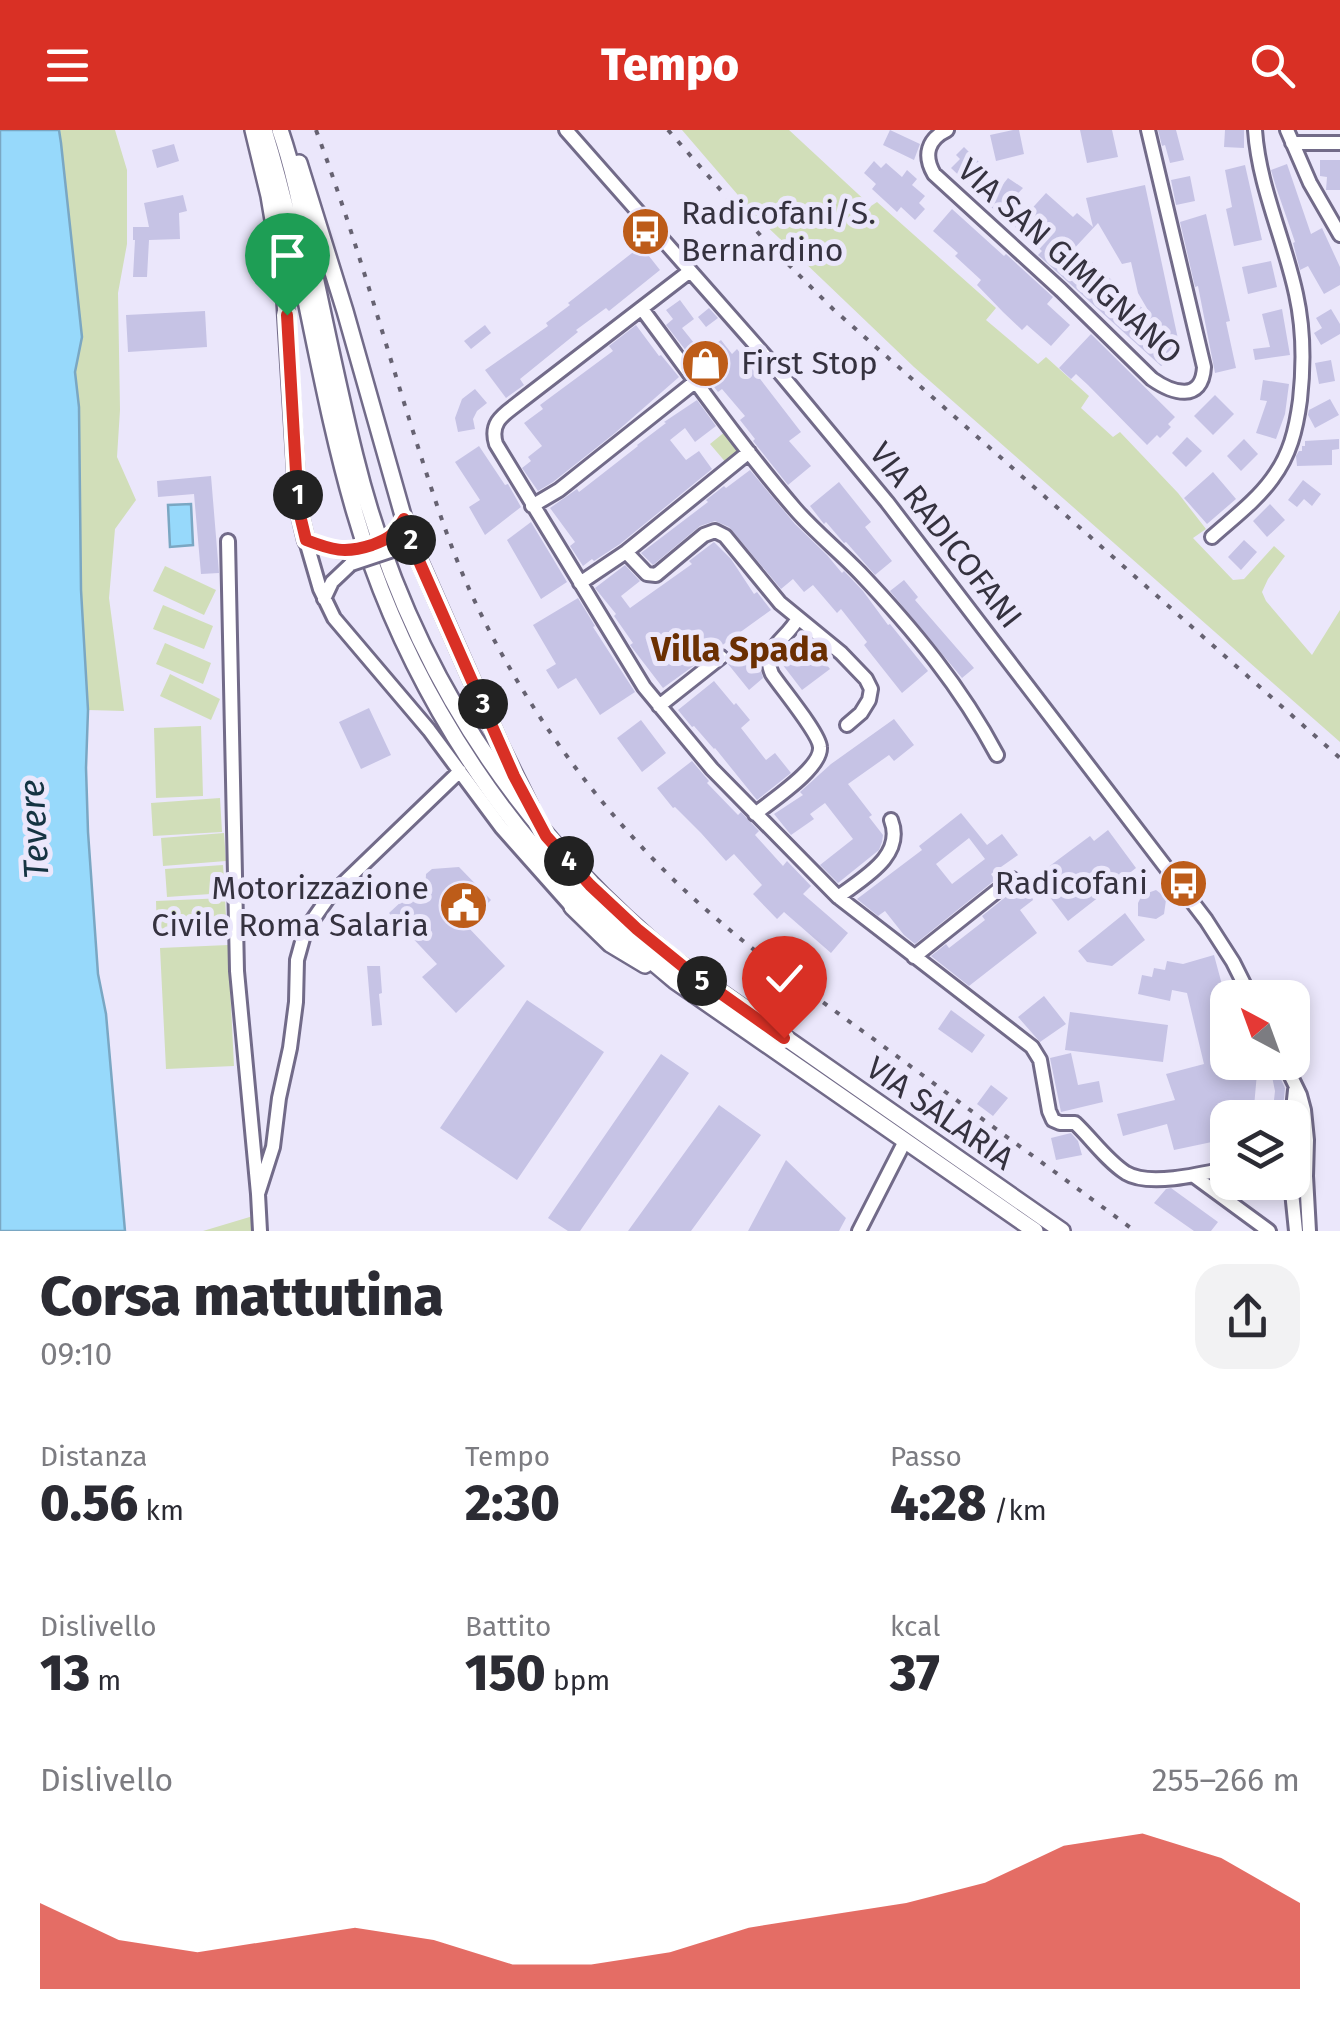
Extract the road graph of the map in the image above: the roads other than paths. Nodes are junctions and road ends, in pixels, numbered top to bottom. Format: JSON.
{"nodes":[{"id":1,"x":253,"y":130,"type":"edge"},
{"id":2,"x":264,"y":130,"type":"edge"},
{"id":3,"x":566,"y":130,"type":"edge"},
{"id":4,"x":948,"y":130,"type":"edge"},
{"id":5,"x":1148,"y":130,"type":"edge"},
{"id":6,"x":1255,"y":130,"type":"edge"},
{"id":7,"x":282,"y":134,"type":"edge"},
{"id":8,"x":1289,"y":136,"type":"edge"},
{"id":9,"x":1340,"y":143,"type":"edge"},
{"id":10,"x":1340,"y":234,"type":"edge"},
{"id":11,"x":690,"y":271,"type":"junction"},
{"id":12,"x":642,"y":309,"type":"junction"},
{"id":13,"x":696,"y":381,"type":"junction"},
{"id":14,"x":750,"y":452,"type":"junction"},
{"id":15,"x":532,"y":506,"type":"junction"},
{"id":16,"x":404,"y":519,"type":"junction"},
{"id":17,"x":1212,"y":538,"type":"dead end"},
{"id":18,"x":306,"y":540,"type":"junction"},
{"id":19,"x":228,"y":541,"type":"dead end"},
{"id":20,"x":393,"y":544,"type":"junction"},
{"id":21,"x":415,"y":552,"type":"junction"},
{"id":22,"x":626,"y":552,"type":"junction"},
{"id":23,"x":580,"y":583,"type":"junction"},
{"id":24,"x":324,"y":599,"type":"junction"},
{"id":25,"x":798,"y":618,"type":"junction"},
{"id":26,"x":721,"y":657,"type":"dead end"},
{"id":27,"x":659,"y":706,"type":"junction"},
{"id":28,"x":848,"y":725,"type":"dead end"},
{"id":29,"x":997,"y":755,"type":"dead end"},
{"id":30,"x":460,"y":772,"type":"junction"},
{"id":31,"x":755,"y":814,"type":"junction"},
{"id":32,"x":890,"y":820,"type":"dead end"},
{"id":33,"x":546,"y":836,"type":"junction"},
{"id":34,"x":1012,"y":878,"type":"dead end"},
{"id":35,"x":838,"y":897,"type":"junction"},
{"id":36,"x":572,"y":908,"type":"joint"},
{"id":37,"x":914,"y":958,"type":"junction"},
{"id":38,"x":1242,"y":980,"type":"edge"},
{"id":39,"x":675,"y":981,"type":"junction"},
{"id":40,"x":1292,"y":1080,"type":"edge"},
{"id":41,"x":1295,"y":1088,"type":"junction"},
{"id":42,"x":1294,"y":1100,"type":"edge"},
{"id":43,"x":1301,"y":1100,"type":"edge"},
{"id":44,"x":905,"y":1141,"type":"junction"},
{"id":45,"x":1210,"y":1172,"type":"edge"},
{"id":46,"x":1194,"y":1176,"type":"junction"},
{"id":47,"x":258,"y":1194,"type":"junction"},
{"id":48,"x":1293,"y":1200,"type":"edge"},
{"id":49,"x":1307,"y":1200,"type":"edge"},
{"id":50,"x":260,"y":1231,"type":"edge"},
{"id":51,"x":859,"y":1231,"type":"edge"},
{"id":52,"x":1035,"y":1231,"type":"edge"},
{"id":53,"x":1062,"y":1231,"type":"edge"},
{"id":54,"x":1269,"y":1231,"type":"edge"},
{"id":55,"x":1296,"y":1231,"type":"edge"},
{"id":56,"x":1309,"y":1231,"type":"edge"}],
"edges":[{"from":1,"to":18,"type":"main road"},
{"from":2,"to":39,"type":"main road","name":"VIA SALARIA"},
{"from":3,"to":11,"type":"street","name":"VIA RADICOFANI"},
{"from":4,"to":5,"type":"street","name":"VIA SAN GIMIGNANO"},
{"from":6,"to":17,"type":"street"},
{"from":7,"to":16,"type":"main road"},
{"from":7,"to":33,"type":"main road","name":"VIA SALARIA"},
{"from":8,"to":9,"type":"street"},
{"from":8,"to":10,"type":"street"},
{"from":11,"to":12,"type":"street"},
{"from":11,"to":38,"type":"street","name":"VIA RADICOFANI"},
{"from":12,"to":13,"type":"street"},
{"from":12,"to":15,"type":"street"},
{"from":13,"to":14,"type":"street"},
{"from":13,"to":15,"type":"street"},
{"from":14,"to":22,"type":"street"},
{"from":14,"to":29,"type":"street"},
{"from":15,"to":23,"type":"street"},
{"from":16,"to":20,"type":"street"},
{"from":16,"to":21,"type":"street"},
{"from":18,"to":20,"type":"street","bridge":true},
{"from":18,"to":24,"type":"street"},
{"from":19,"to":47,"type":"street"},
{"from":20,"to":21,"type":"street"},
{"from":20,"to":24,"type":"street","bridge":true},
{"from":21,"to":33,"type":"main road"},
{"from":22,"to":23,"type":"street"},
{"from":22,"to":25,"type":"street"},
{"from":23,"to":27,"type":"street"},
{"from":24,"to":30,"type":"street"},
{"from":25,"to":28,"type":"street"},
{"from":25,"to":31,"type":"street"},
{"from":26,"to":27,"type":"street"},
{"from":27,"to":31,"type":"street"},
{"from":30,"to":36,"type":"street"},
{"from":30,"to":47,"type":"street"},
{"from":31,"to":35,"type":"street"},
{"from":32,"to":35,"type":"street"},
{"from":33,"to":53,"type":"main road","name":"VIA SALARIA"},
{"from":34,"to":37,"type":"street"},
{"from":35,"to":37,"type":"street"},
{"from":36,"to":39,"type":"main road"},
{"from":37,"to":46,"type":"street"},
{"from":39,"to":44,"type":"main road","name":"VIA SALARIA"},
{"from":40,"to":41,"type":"street"},
{"from":41,"to":42,"type":"street"},
{"from":41,"to":43,"type":"street"},
{"from":44,"to":51,"type":"street"},
{"from":44,"to":52,"type":"main road","name":"VIA SALARIA"},
{"from":45,"to":46,"type":"street"},
{"from":46,"to":54,"type":"street"},
{"from":47,"to":50,"type":"street"},
{"from":48,"to":55,"type":"street"},
{"from":49,"to":56,"type":"street"}]}
